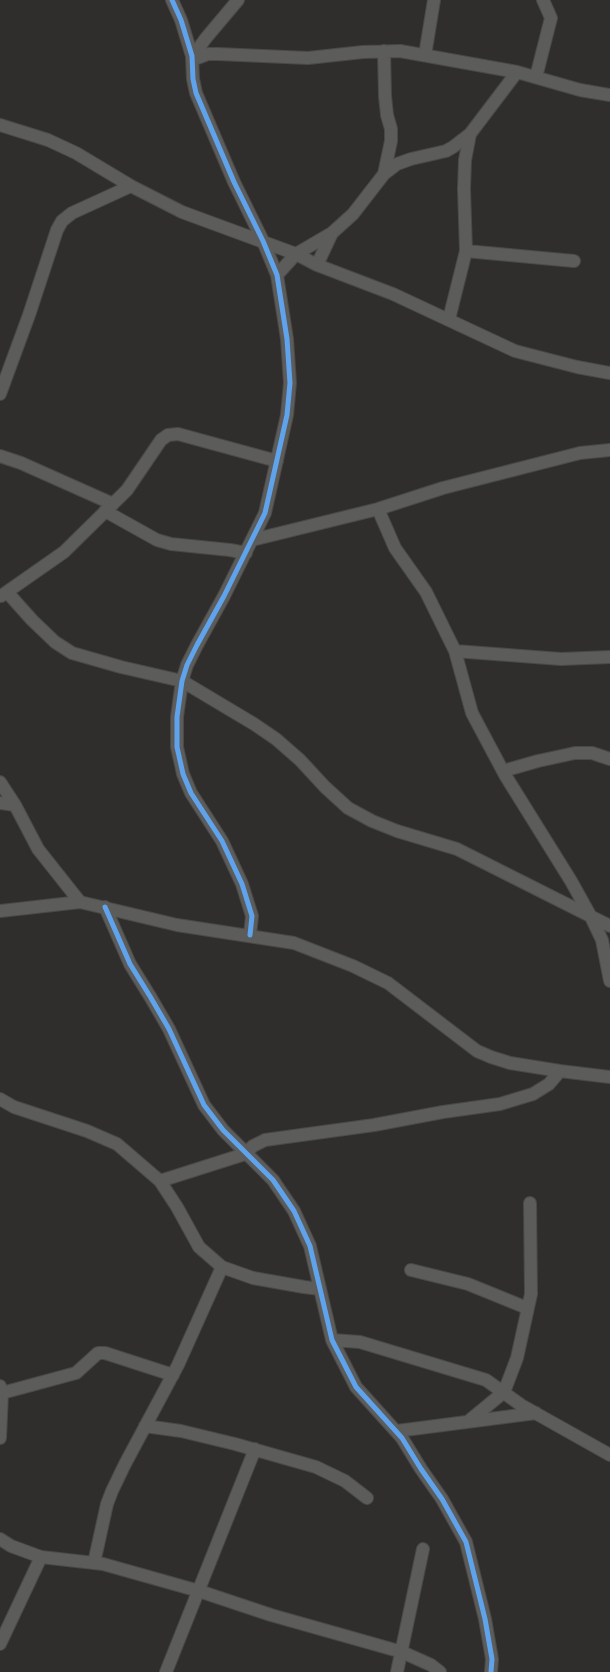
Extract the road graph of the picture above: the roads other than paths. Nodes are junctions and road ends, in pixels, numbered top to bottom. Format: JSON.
{"nodes":[{"id":1,"x":172,"y":0,"type":"edge"},
{"id":2,"x":238,"y":0,"type":"edge"},
{"id":3,"x":434,"y":0,"type":"edge"},
{"id":4,"x":543,"y":0,"type":"edge"},
{"id":5,"x":384,"y":51,"type":"junction"},
{"id":6,"x":425,"y":55,"type":"junction"},
{"id":7,"x":194,"y":60,"type":"junction"},
{"id":8,"x":517,"y":72,"type":"junction"},
{"id":9,"x":536,"y":77,"type":"junction"},
{"id":10,"x":610,"y":95,"type":"edge"},
{"id":11,"x":0,"y":125,"type":"edge"},
{"id":12,"x":470,"y":134,"type":"junction"},
{"id":13,"x":384,"y":174,"type":"junction"},
{"id":14,"x":131,"y":186,"type":"junction"},
{"id":15,"x":332,"y":233,"type":"junction"},
{"id":16,"x":263,"y":241,"type":"junction"},
{"id":17,"x":466,"y":251,"type":"junction"},
{"id":18,"x":296,"y":254,"type":"junction"},
{"id":19,"x":574,"y":261,"type":"dead end"},
{"id":20,"x":317,"y":265,"type":"junction"},
{"id":21,"x":277,"y":275,"type":"junction"},
{"id":22,"x":449,"y":319,"type":"junction"},
{"id":23,"x":610,"y":373,"type":"edge"},
{"id":24,"x":0,"y":394,"type":"edge"},
{"id":25,"x":610,"y":450,"type":"edge"},
{"id":26,"x":0,"y":456,"type":"edge"},
{"id":27,"x":277,"y":461,"type":"junction"},
{"id":28,"x":109,"y":507,"type":"junction"},
{"id":29,"x":378,"y":509,"type":"junction"},
{"id":30,"x":252,"y":540,"type":"junction"},
{"id":31,"x":246,"y":553,"type":"junction"},
{"id":32,"x":3,"y":595,"type":"edge"},
{"id":33,"x":455,"y":651,"type":"junction"},
{"id":34,"x":610,"y":657,"type":"edge"},
{"id":35,"x":182,"y":681,"type":"junction"},
{"id":36,"x":610,"y":759,"type":"edge"},
{"id":37,"x":503,"y":772,"type":"junction"},
{"id":38,"x":0,"y":782,"type":"edge"},
{"id":39,"x":0,"y":803,"type":"edge"},
{"id":40,"x":15,"y":804,"type":"junction"},
{"id":41,"x":80,"y":902,"type":"junction"},
{"id":42,"x":105,"y":907,"type":"junction"},
{"id":43,"x":0,"y":911,"type":"edge"},
{"id":44,"x":591,"y":917,"type":"junction"},
{"id":45,"x":610,"y":926,"type":"edge"},
{"id":46,"x":250,"y":935,"type":"junction"},
{"id":47,"x":610,"y":981,"type":"edge"},
{"id":48,"x":560,"y":1071,"type":"junction"},
{"id":49,"x":610,"y":1077,"type":"edge"},
{"id":50,"x":0,"y":1099,"type":"edge"},
{"id":51,"x":245,"y":1154,"type":"junction"},
{"id":52,"x":160,"y":1181,"type":"junction"},
{"id":53,"x":530,"y":1203,"type":"dead end"},
{"id":54,"x":222,"y":1267,"type":"junction"},
{"id":55,"x":411,"y":1270,"type":"dead end"},
{"id":56,"x":320,"y":1289,"type":"junction"},
{"id":57,"x":528,"y":1308,"type":"junction"},
{"id":58,"x":332,"y":1340,"type":"junction"},
{"id":59,"x":173,"y":1375,"type":"junction"},
{"id":60,"x":1,"y":1389,"type":"edge"},
{"id":61,"x":504,"y":1392,"type":"junction"},
{"id":62,"x":536,"y":1413,"type":"junction"},
{"id":63,"x":470,"y":1420,"type":"junction"},
{"id":64,"x":145,"y":1426,"type":"junction"},
{"id":65,"x":397,"y":1431,"type":"junction"},
{"id":66,"x":0,"y":1438,"type":"edge"},
{"id":67,"x":255,"y":1449,"type":"junction"},
{"id":68,"x":610,"y":1455,"type":"edge"},
{"id":69,"x":367,"y":1498,"type":"dead end"},
{"id":70,"x":0,"y":1539,"type":"edge"},
{"id":71,"x":423,"y":1549,"type":"dead end"},
{"id":72,"x":41,"y":1556,"type":"junction"},
{"id":73,"x":94,"y":1562,"type":"junction"},
{"id":74,"x":199,"y":1591,"type":"junction"},
{"id":75,"x":0,"y":1644,"type":"edge"},
{"id":76,"x":402,"y":1652,"type":"junction"},
{"id":77,"x":166,"y":1672,"type":"edge"},
{"id":78,"x":397,"y":1672,"type":"edge"},
{"id":79,"x":440,"y":1672,"type":"edge"},
{"id":80,"x":491,"y":1672,"type":"edge"}],
"edges":[{"from":1,"to":7,"type":"street"},
{"from":2,"to":7,"type":"street"},
{"from":3,"to":6,"type":"street"},
{"from":4,"to":9,"type":"street"},
{"from":5,"to":6,"type":"street"},
{"from":5,"to":7,"type":"street"},
{"from":5,"to":13,"type":"street"},
{"from":6,"to":8,"type":"street"},
{"from":7,"to":16,"type":"street"},
{"from":8,"to":9,"type":"street"},
{"from":8,"to":12,"type":"street"},
{"from":9,"to":10,"type":"street"},
{"from":11,"to":14,"type":"street"},
{"from":12,"to":13,"type":"street"},
{"from":12,"to":17,"type":"street"},
{"from":13,"to":15,"type":"street"},
{"from":14,"to":16,"type":"street"},
{"from":14,"to":24,"type":"street"},
{"from":15,"to":18,"type":"street"},
{"from":15,"to":20,"type":"street"},
{"from":16,"to":18,"type":"street"},
{"from":16,"to":21,"type":"street"},
{"from":17,"to":19,"type":"street"},
{"from":17,"to":22,"type":"street"},
{"from":18,"to":20,"type":"street"},
{"from":18,"to":21,"type":"street"},
{"from":20,"to":22,"type":"street"},
{"from":21,"to":27,"type":"street"},
{"from":22,"to":23,"type":"street"},
{"from":25,"to":29,"type":"street"},
{"from":26,"to":28,"type":"street"},
{"from":27,"to":28,"type":"street"},
{"from":27,"to":30,"type":"street"},
{"from":28,"to":31,"type":"street"},
{"from":28,"to":32,"type":"street"},
{"from":29,"to":30,"type":"street"},
{"from":29,"to":33,"type":"street"},
{"from":30,"to":31,"type":"street"},
{"from":31,"to":35,"type":"street"},
{"from":32,"to":35,"type":"street"},
{"from":33,"to":34,"type":"street"},
{"from":33,"to":37,"type":"street"},
{"from":35,"to":44,"type":"street"},
{"from":35,"to":46,"type":"street"},
{"from":36,"to":37,"type":"street"},
{"from":37,"to":44,"type":"street"},
{"from":38,"to":40,"type":"street"},
{"from":39,"to":40,"type":"street"},
{"from":40,"to":41,"type":"street"},
{"from":41,"to":42,"type":"street"},
{"from":41,"to":43,"type":"street"},
{"from":42,"to":46,"type":"street"},
{"from":42,"to":51,"type":"street"},
{"from":44,"to":45,"type":"street"},
{"from":44,"to":47,"type":"street"},
{"from":46,"to":48,"type":"street"},
{"from":48,"to":49,"type":"street"},
{"from":48,"to":51,"type":"street"},
{"from":50,"to":52,"type":"street"},
{"from":51,"to":52,"type":"street"},
{"from":51,"to":56,"type":"street"},
{"from":52,"to":54,"type":"street"},
{"from":53,"to":57,"type":"street"},
{"from":54,"to":56,"type":"street"},
{"from":54,"to":59,"type":"street"},
{"from":55,"to":57,"type":"street"},
{"from":56,"to":58,"type":"street"},
{"from":57,"to":61,"type":"street"},
{"from":58,"to":61,"type":"street"},
{"from":58,"to":65,"type":"street"},
{"from":59,"to":60,"type":"street"},
{"from":59,"to":64,"type":"street"},
{"from":60,"to":66,"type":"street"},
{"from":61,"to":62,"type":"street"},
{"from":61,"to":63,"type":"street"},
{"from":62,"to":63,"type":"street"},
{"from":62,"to":68,"type":"street"},
{"from":63,"to":65,"type":"street"},
{"from":64,"to":67,"type":"street"},
{"from":64,"to":73,"type":"street"},
{"from":65,"to":80,"type":"street"},
{"from":67,"to":69,"type":"street"},
{"from":67,"to":74,"type":"street"},
{"from":70,"to":72,"type":"street"},
{"from":71,"to":76,"type":"street"},
{"from":72,"to":73,"type":"street"},
{"from":72,"to":75,"type":"street"},
{"from":73,"to":74,"type":"street"},
{"from":74,"to":76,"type":"street"},
{"from":74,"to":77,"type":"street"},
{"from":76,"to":78,"type":"street"},
{"from":76,"to":79,"type":"street"}]}
